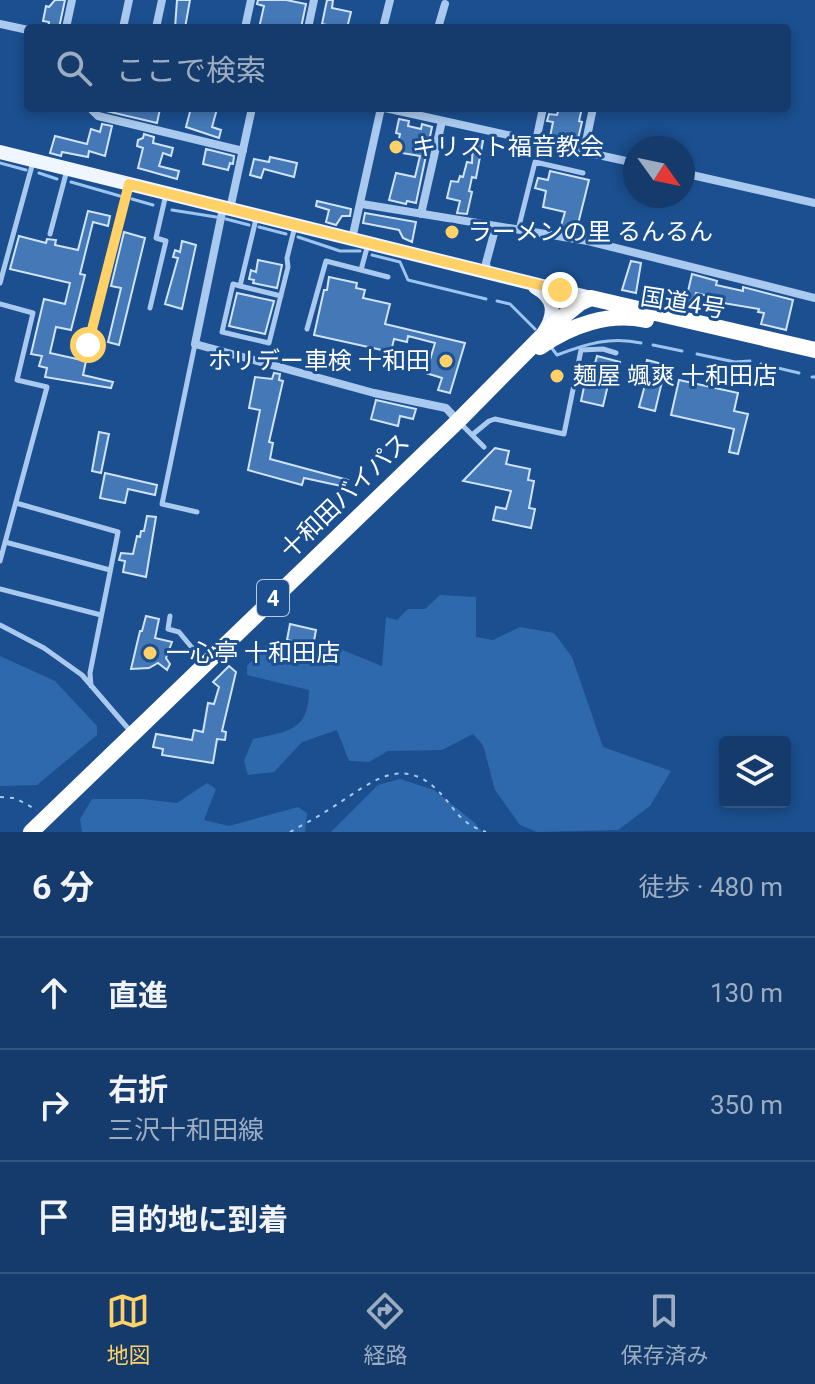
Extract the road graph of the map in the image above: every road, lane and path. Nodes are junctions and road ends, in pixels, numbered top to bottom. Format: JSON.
{"nodes":[{"id":1,"x":72,"y":0,"type":"edge"},
{"id":2,"x":129,"y":0,"type":"edge"},
{"id":3,"x":162,"y":0,"type":"edge"},
{"id":4,"x":251,"y":0,"type":"edge"},
{"id":5,"x":314,"y":0,"type":"edge"},
{"id":6,"x":390,"y":0,"type":"edge"},
{"id":7,"x":445,"y":4,"type":"dead end"},
{"id":8,"x":0,"y":24,"type":"edge"},
{"id":9,"x":67,"y":24,"type":"edge"},
{"id":10,"x":124,"y":24,"type":"edge"},
{"id":11,"x":157,"y":24,"type":"edge"},
{"id":12,"x":246,"y":24,"type":"edge"},
{"id":13,"x":309,"y":24,"type":"edge"},
{"id":14,"x":384,"y":24,"type":"edge"},
{"id":15,"x":439,"y":24,"type":"edge"},
{"id":16,"x":24,"y":29,"type":"edge"},
{"id":17,"x":94,"y":112,"type":"edge"},
{"id":18,"x":251,"y":112,"type":"edge"},
{"id":19,"x":382,"y":112,"type":"edge"},
{"id":20,"x":417,"y":112,"type":"edge"},
{"id":21,"x":542,"y":112,"type":"edge"},
{"id":22,"x":592,"y":112,"type":"edge"},
{"id":23,"x":442,"y":121,"type":"junction"},
{"id":24,"x":536,"y":141,"type":"junction"},
{"id":25,"x":243,"y":151,"type":"junction"},
{"id":26,"x":584,"y":151,"type":"junction"},
{"id":27,"x":0,"y":152,"type":"edge"},
{"id":28,"x":623,"y":160,"type":"edge"},
{"id":29,"x":33,"y":161,"type":"junction"},
{"id":30,"x":67,"y":169,"type":"junction"},
{"id":31,"x":583,"y":173,"type":"dead end"},
{"id":32,"x":695,"y":176,"type":"edge"},
{"id":33,"x":129,"y":184,"type":"junction"},
{"id":34,"x":166,"y":193,"type":"junction"},
{"id":35,"x":815,"y":203,"type":"edge"},
{"id":36,"x":362,"y":204,"type":"junction"},
{"id":37,"x":227,"y":208,"type":"junction"},
{"id":38,"x":421,"y":214,"type":"junction"},
{"id":39,"x":257,"y":216,"type":"junction"},
{"id":40,"x":295,"y":225,"type":"junction"},
{"id":41,"x":496,"y":226,"type":"junction"},
{"id":42,"x":518,"y":230,"type":"junction"},
{"id":43,"x":50,"y":234,"type":"dead end"},
{"id":44,"x":352,"y":239,"type":"junction"},
{"id":45,"x":368,"y":243,"type":"junction"},
{"id":46,"x":361,"y":270,"type":"junction"},
{"id":47,"x":487,"y":271,"type":"junction"},
{"id":48,"x":388,"y":277,"type":"dead end"},
{"id":49,"x":520,"y":280,"type":"junction"},
{"id":50,"x":0,"y":283,"type":"edge"},
{"id":51,"x":240,"y":286,"type":"junction"},
{"id":52,"x":281,"y":296,"type":"junction"},
{"id":53,"x":815,"y":298,"type":"edge"},
{"id":54,"x":583,"y":302,"type":"junction"},
{"id":55,"x":0,"y":304,"type":"edge"},
{"id":56,"x":150,"y":308,"type":"dead end"},
{"id":57,"x":307,"y":329,"type":"dead end"},
{"id":58,"x":568,"y":331,"type":"junction"},
{"id":59,"x":758,"y":337,"type":"junction"},
{"id":60,"x":539,"y":339,"type":"junction"},
{"id":61,"x":195,"y":344,"type":"junction"},
{"id":62,"x":88,"y":345,"type":"dead end"},
{"id":63,"x":815,"y":350,"type":"edge"},
{"id":64,"x":616,"y":353,"type":"dead end"},
{"id":65,"x":516,"y":365,"type":"junction"},
{"id":66,"x":458,"y":421,"type":"junction"},
{"id":67,"x":472,"y":435,"type":"junction"},
{"id":68,"x":484,"y":447,"type":"dead end"},
{"id":69,"x":16,"y":503,"type":"junction"},
{"id":70,"x":197,"y":512,"type":"dead end"},
{"id":71,"x":5,"y":542,"type":"junction"},
{"id":72,"x":0,"y":561,"type":"edge"},
{"id":73,"x":110,"y":570,"type":"junction"},
{"id":74,"x":0,"y":589,"type":"edge"},
{"id":75,"x":101,"y":615,"type":"junction"},
{"id":76,"x":170,"y":616,"type":"dead end"},
{"id":77,"x":0,"y":625,"type":"edge"},
{"id":78,"x":205,"y":664,"type":"junction"},
{"id":79,"x":91,"y":686,"type":"junction"},
{"id":80,"x":133,"y":734,"type":"junction"},
{"id":81,"x":0,"y":797,"type":"edge"},
{"id":82,"x":44,"y":819,"type":"junction"},
{"id":83,"x":31,"y":832,"type":"edge"},
{"id":84,"x":290,"y":832,"type":"edge"},
{"id":85,"x":486,"y":832,"type":"edge"}],
"edges":[{"from":1,"to":9,"type":"street"},
{"from":2,"to":10,"type":"street"},
{"from":3,"to":11,"type":"street"},
{"from":4,"to":12,"type":"street"},
{"from":5,"to":13,"type":"street"},
{"from":6,"to":14,"type":"street"},
{"from":7,"to":15,"type":"street"},
{"from":8,"to":16,"type":"street"},
{"from":17,"to":25,"type":"street"},
{"from":18,"to":25,"type":"street"},
{"from":19,"to":36,"type":"street"},
{"from":20,"to":23,"type":"street"},
{"from":21,"to":24,"type":"street"},
{"from":22,"to":26,"type":"street"},
{"from":23,"to":24,"type":"street"},
{"from":23,"to":38,"type":"street"},
{"from":24,"to":26,"type":"street"},
{"from":25,"to":37,"type":"street"},
{"from":26,"to":28,"type":"street"},
{"from":27,"to":29,"type":"main road"},
{"from":29,"to":30,"type":"main road"},
{"from":29,"to":50,"type":"lane"},
{"from":30,"to":33,"type":"main road"},
{"from":30,"to":43,"type":"lane"},
{"from":31,"to":42,"type":"lane"},
{"from":32,"to":35,"type":"street"},
{"from":33,"to":34,"type":"main road"},
{"from":33,"to":62,"type":"lane"},
{"from":34,"to":37,"type":"main road"},
{"from":34,"to":56,"type":"lane"},
{"from":36,"to":38,"type":"street"},
{"from":36,"to":44,"type":"street"},
{"from":37,"to":39,"type":"main road"},
{"from":37,"to":61,"type":"street"},
{"from":38,"to":41,"type":"street"},
{"from":39,"to":40,"type":"main road"},
{"from":39,"to":51,"type":"lane"},
{"from":40,"to":44,"type":"main road"},
{"from":40,"to":52,"type":"lane"},
{"from":41,"to":42,"type":"street"},
{"from":41,"to":47,"type":"street"},
{"from":42,"to":53,"type":"street"},
{"from":44,"to":45,"type":"main road"},
{"from":45,"to":46,"type":"lane"},
{"from":45,"to":47,"type":"main road"},
{"from":46,"to":48,"type":"lane"},
{"from":46,"to":57,"type":"lane"},
{"from":47,"to":49,"type":"main road"},
{"from":49,"to":54,"type":"main road"},
{"from":49,"to":60,"type":"main road"},
{"from":51,"to":52,"type":"lane"},
{"from":51,"to":52,"type":"lane"},
{"from":54,"to":58,"type":"main road"},
{"from":54,"to":59,"type":"highway","name":"国道4号","number":"4"},
{"from":54,"to":60,"type":"highway","name":"十和田バイパス","number":"4"},
{"from":55,"to":69,"type":"lane"},
{"from":58,"to":59,"type":"highway","name":"国道4号","number":"4"},
{"from":58,"to":65,"type":"highway","name":"国道4号","number":"4"},
{"from":59,"to":63,"type":"highway","name":"国道4号","number":"4"},
{"from":60,"to":65,"type":"highway","name":"十和田バイパス","number":"4"},
{"from":61,"to":66,"type":"street"},
{"from":61,"to":70,"type":"lane"},
{"from":64,"to":67,"type":"lane"},
{"from":65,"to":66,"type":"highway","name":"十和田バイパス","number":"4"},
{"from":66,"to":67,"type":"lane"},
{"from":66,"to":78,"type":"highway","name":"十和田バイパス","number":"4"},
{"from":67,"to":68,"type":"lane"},
{"from":69,"to":71,"type":"lane"},
{"from":69,"to":73,"type":"lane"},
{"from":71,"to":72,"type":"lane"},
{"from":71,"to":73,"type":"lane"},
{"from":73,"to":75,"type":"lane"},
{"from":74,"to":75,"type":"lane"},
{"from":75,"to":79,"type":"lane"},
{"from":76,"to":78,"type":"lane"},
{"from":77,"to":79,"type":"lane"},
{"from":78,"to":80,"type":"highway","name":"十和田バイパス","number":"4"},
{"from":79,"to":80,"type":"lane"},
{"from":80,"to":82,"type":"highway","name":"十和田バイパス","number":"4"},
{"from":81,"to":82,"type":"path"},
{"from":82,"to":83,"type":"highway","name":"十和田バイパス","number":"4"},
{"from":84,"to":85,"type":"path"}]}
